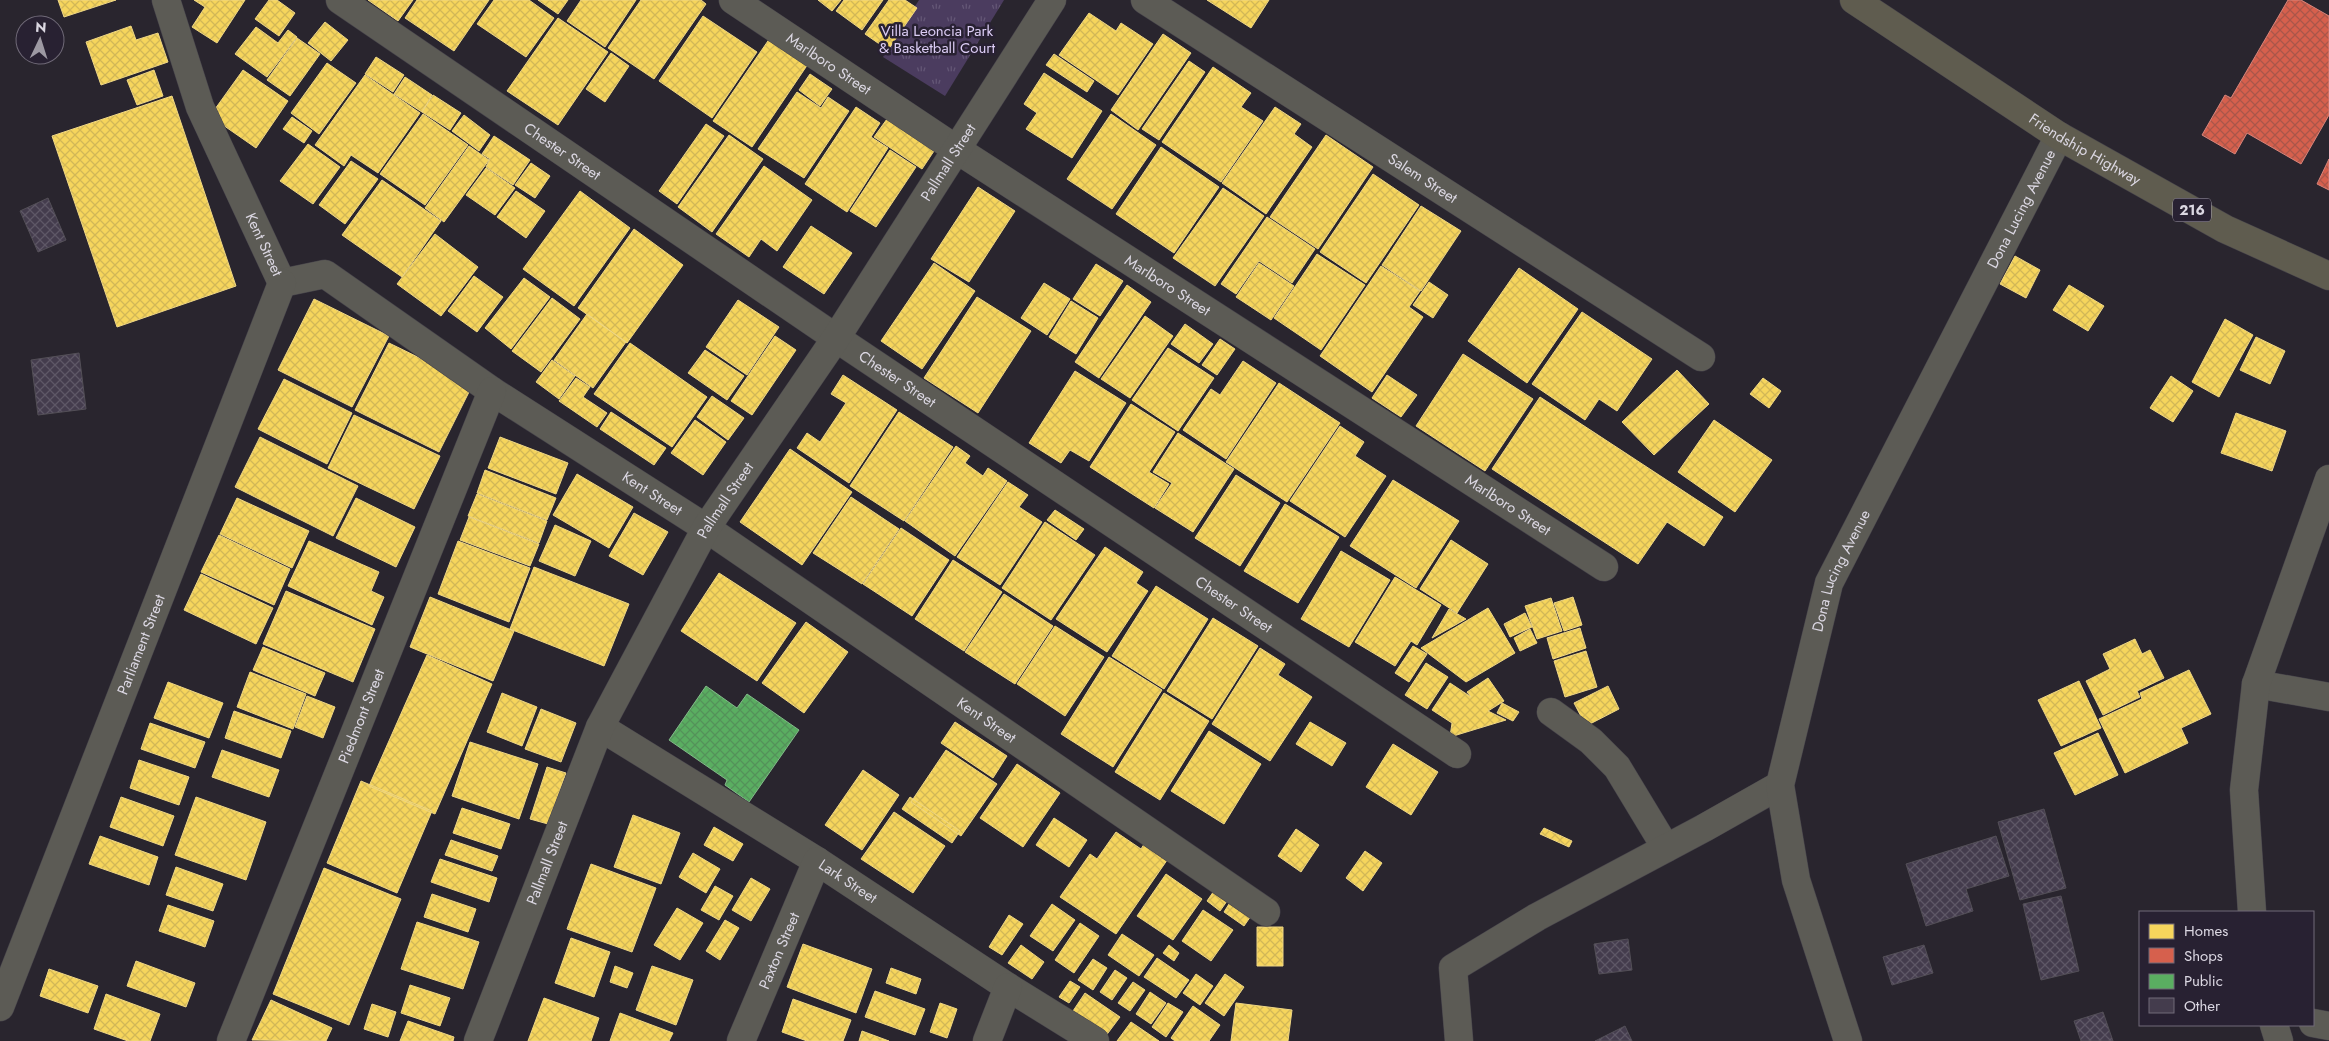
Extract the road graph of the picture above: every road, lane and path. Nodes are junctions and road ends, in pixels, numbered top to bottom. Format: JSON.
{"nodes":[{"id":1,"x":166,"y":0,"type":"edge"},
{"id":2,"x":340,"y":0,"type":"edge"},
{"id":3,"x":733,"y":0,"type":"edge"},
{"id":4,"x":1052,"y":0,"type":"edge"},
{"id":5,"x":1145,"y":0,"type":"edge"},
{"id":6,"x":1854,"y":0,"type":"edge"},
{"id":7,"x":2059,"y":136,"type":"junction"},
{"id":8,"x":956,"y":149,"type":"junction"},
{"id":9,"x":2329,"y":276,"type":"edge"},
{"id":10,"x":282,"y":283,"type":"junction"},
{"id":11,"x":836,"y":338,"type":"junction"},
{"id":12,"x":1701,"y":357,"type":"dead end"},
{"id":13,"x":492,"y":391,"type":"junction"},
{"id":14,"x":2329,"y":479,"type":"edge"},
{"id":15,"x":706,"y":528,"type":"junction"},
{"id":16,"x":1604,"y":567,"type":"dead end"},
{"id":17,"x":2256,"y":684,"type":"junction"},
{"id":18,"x":2329,"y":697,"type":"edge"},
{"id":19,"x":1551,"y":712,"type":"dead end"},
{"id":20,"x":600,"y":727,"type":"junction"},
{"id":21,"x":1457,"y":754,"type":"dead end"},
{"id":22,"x":1780,"y":784,"type":"junction"},
{"id":23,"x":1666,"y":848,"type":"junction"},
{"id":24,"x":817,"y":861,"type":"junction"},
{"id":25,"x":2252,"y":911,"type":"edge"},
{"id":26,"x":1266,"y":912,"type":"dead end"},
{"id":27,"x":1008,"y":987,"type":"junction"},
{"id":28,"x":0,"y":1007,"type":"edge"},
{"id":29,"x":2314,"y":1023,"type":"edge"},
{"id":30,"x":2274,"y":1026,"type":"edge"},
{"id":31,"x":2329,"y":1026,"type":"edge"},
{"id":32,"x":231,"y":1041,"type":"edge"},
{"id":33,"x":478,"y":1041,"type":"edge"},
{"id":34,"x":741,"y":1041,"type":"edge"},
{"id":35,"x":987,"y":1041,"type":"edge"},
{"id":36,"x":1095,"y":1041,"type":"edge"},
{"id":37,"x":1459,"y":1041,"type":"edge"},
{"id":38,"x":1848,"y":1041,"type":"edge"},
{"id":39,"x":2279,"y":1041,"type":"edge"}],
"edges":[{"from":1,"to":10,"type":"street","name":"Kent Street"},
{"from":2,"to":11,"type":"street","name":"Chester Street"},
{"from":3,"to":8,"type":"street","name":"Marlboro Street"},
{"from":4,"to":8,"type":"street","name":"Pallmall Street"},
{"from":5,"to":12,"type":"street","name":"Salem Street"},
{"from":6,"to":7,"type":"main road","name":"Friendship Highway","number":"216"},
{"from":7,"to":9,"type":"main road","name":"Friendship Highway","number":"216"},
{"from":7,"to":22,"type":"street","name":"Dona Lucing Avenue"},
{"from":8,"to":11,"type":"street","name":"Pallmall Street"},
{"from":8,"to":16,"type":"street","name":"Marlboro Street"},
{"from":10,"to":13,"type":"street","name":"Kent Street"},
{"from":10,"to":28,"type":"street","name":"Parliament Street"},
{"from":11,"to":15,"type":"street","name":"Pallmall Street"},
{"from":11,"to":21,"type":"street","name":"Chester Street"},
{"from":13,"to":15,"type":"street","name":"Kent Street"},
{"from":13,"to":32,"type":"street","name":"Piedmont Street"},
{"from":14,"to":17,"type":"street"},
{"from":15,"to":20,"type":"street","name":"Pallmall Street"},
{"from":15,"to":26,"type":"street","name":"Kent Street"},
{"from":17,"to":18,"type":"street"},
{"from":17,"to":25,"type":"street"},
{"from":19,"to":23,"type":"street"},
{"from":20,"to":24,"type":"street","name":"Lark Street"},
{"from":20,"to":33,"type":"street","name":"Pallmall Street"},
{"from":22,"to":23,"type":"street"},
{"from":22,"to":38,"type":"street","name":"Dona Lucing Avenue"},
{"from":23,"to":37,"type":"street"},
{"from":24,"to":27,"type":"street","name":"Lark Street"},
{"from":24,"to":34,"type":"street","name":"Paxton Street"},
{"from":27,"to":35,"type":"street"},
{"from":27,"to":36,"type":"street","name":"Lark Street"},
{"from":29,"to":31,"type":"street"},
{"from":30,"to":39,"type":"street"}]}
